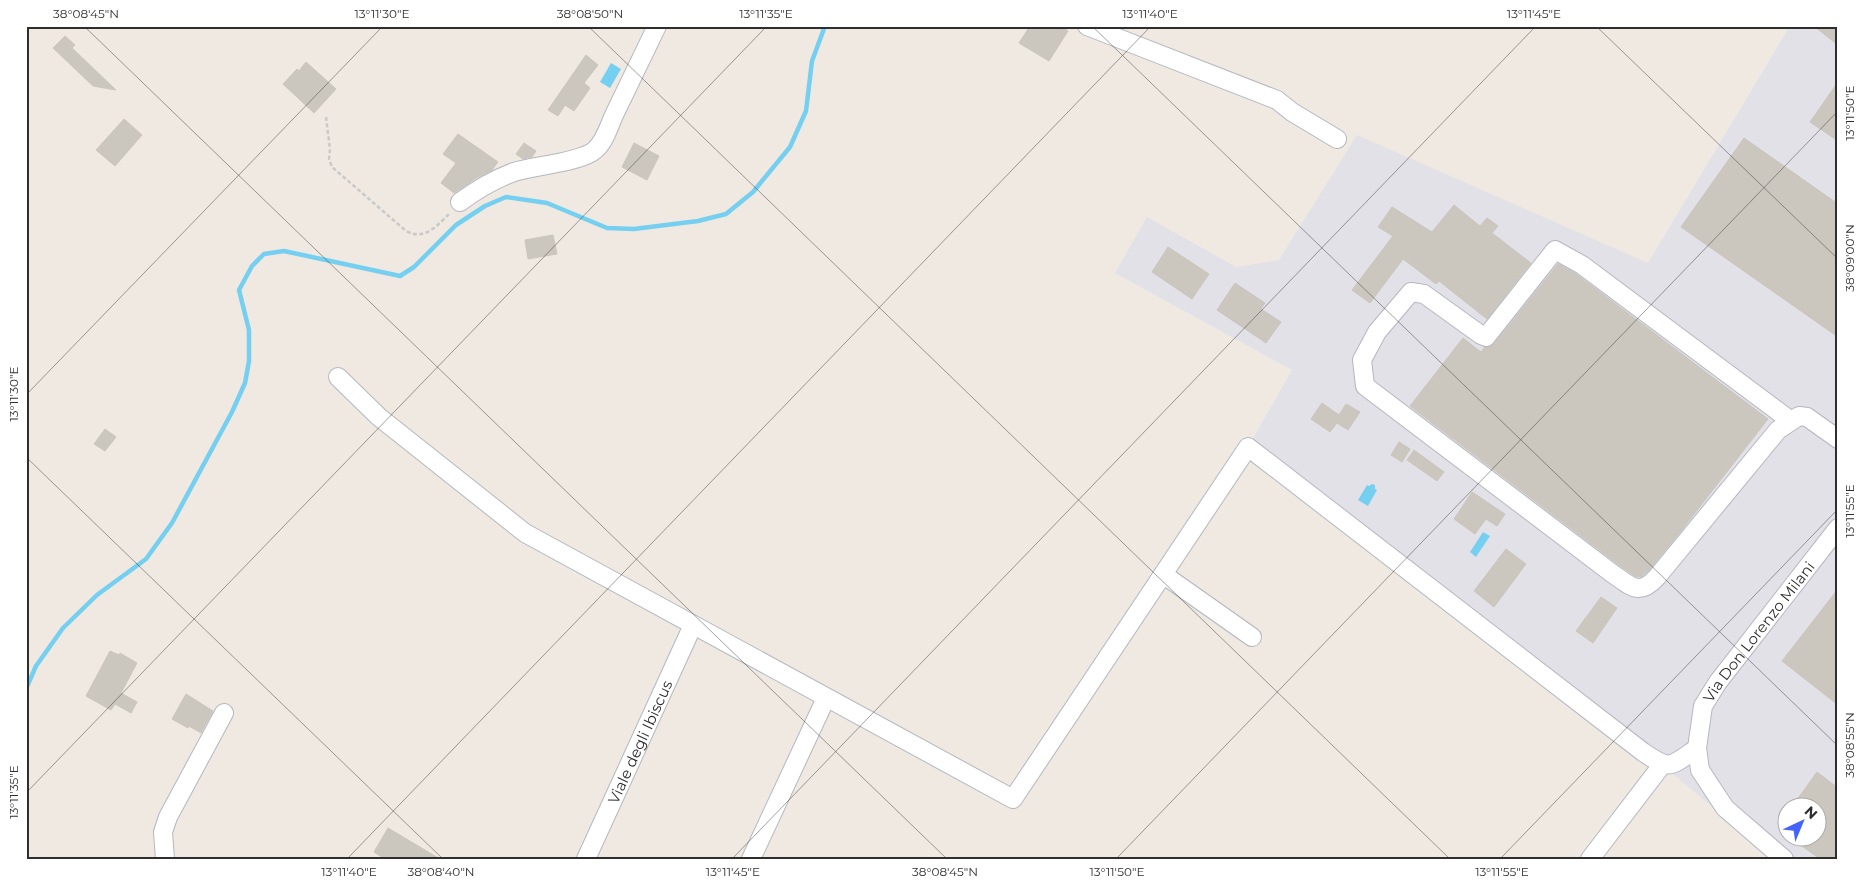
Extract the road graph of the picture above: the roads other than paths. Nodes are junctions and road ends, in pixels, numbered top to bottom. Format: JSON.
{"nodes":[{"id":1,"x":657,"y":26,"type":"edge"},
{"id":2,"x":1087,"y":26,"type":"edge"},
{"id":3,"x":1337,"y":139,"type":"dead end"},
{"id":4,"x":460,"y":202,"type":"road end"},
{"id":5,"x":338,"y":378,"type":"dead end"},
{"id":6,"x":1791,"y":421,"type":"junction"},
{"id":7,"x":1838,"y":439,"type":"edge"},
{"id":8,"x":1838,"y":528,"type":"edge"},
{"id":9,"x":1164,"y":575,"type":"junction"},
{"id":10,"x":693,"y":625,"type":"junction"},
{"id":11,"x":1252,"y":637,"type":"dead end"},
{"id":12,"x":826,"y":698,"type":"junction"},
{"id":13,"x":224,"y":713,"type":"dead end"},
{"id":14,"x":1697,"y":748,"type":"junction"},
{"id":15,"x":1662,"y":765,"type":"junction"},
{"id":16,"x":166,"y":859,"type":"edge"},
{"id":17,"x":586,"y":859,"type":"edge"},
{"id":18,"x":751,"y":859,"type":"edge"},
{"id":19,"x":1590,"y":859,"type":"edge"},
{"id":20,"x":1784,"y":859,"type":"edge"}],
"edges":[{"from":1,"to":4,"type":"street"},
{"from":2,"to":3,"type":"street"},
{"from":5,"to":10,"type":"street"},
{"from":6,"to":6,"type":"street"},
{"from":6,"to":7,"type":"street"},
{"from":8,"to":14,"type":"street","name":"Via Don Lorenzo Milani"},
{"from":9,"to":11,"type":"street"},
{"from":9,"to":12,"type":"street"},
{"from":9,"to":15,"type":"street"},
{"from":10,"to":12,"type":"street"},
{"from":10,"to":17,"type":"street","name":"Viale degli Ibiscus"},
{"from":12,"to":18,"type":"street"},
{"from":13,"to":16,"type":"street"},
{"from":14,"to":15,"type":"street"},
{"from":14,"to":20,"type":"street","name":"Via Don Lorenzo Milani"},
{"from":15,"to":19,"type":"street"}]}
